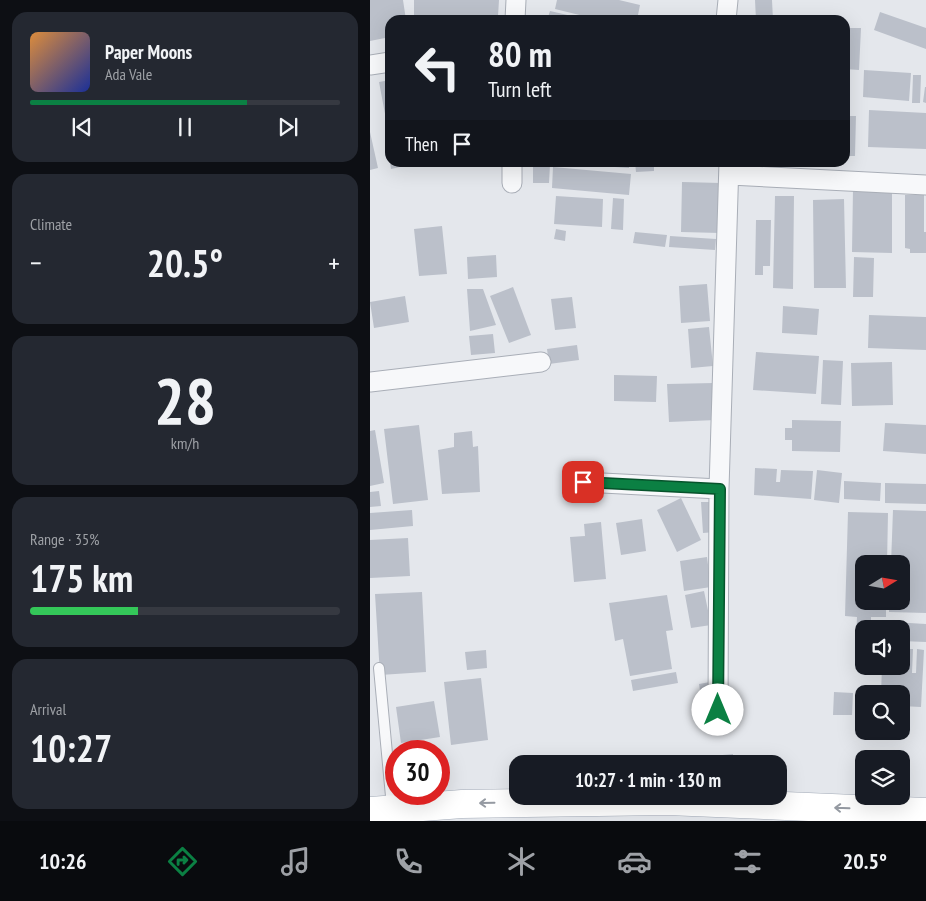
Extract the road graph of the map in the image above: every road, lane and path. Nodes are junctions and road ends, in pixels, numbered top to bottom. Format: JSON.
{"nodes":[{"id":1,"x":516,"y":0,"type":"edge"},
{"id":2,"x":728,"y":0,"type":"edge"},
{"id":3,"x":515,"y":15,"type":"edge"},
{"id":4,"x":726,"y":15,"type":"edge"},
{"id":5,"x":385,"y":63,"type":"edge"},
{"id":6,"x":370,"y":65,"type":"edge"},
{"id":7,"x":512,"y":167,"type":"edge"},
{"id":8,"x":730,"y":169,"type":"edge"},
{"id":9,"x":512,"y":183,"type":"dead end"},
{"id":10,"x":926,"y":185,"type":"edge"},
{"id":11,"x":541,"y":362,"type":"dead end"},
{"id":12,"x":370,"y":382,"type":"edge"},
{"id":13,"x":583,"y":482,"type":"dead end"},
{"id":14,"x":720,"y":489,"type":"junction"},
{"id":15,"x":378,"y":668,"type":"dead end"},
{"id":16,"x":718,"y":710,"type":"dead end"},
{"id":17,"x":381,"y":809,"type":"edge"},
{"id":18,"x":926,"y":812,"type":"edge"}],
"edges":[{"from":1,"to":3,"type":"street"},
{"from":2,"to":4,"type":"street"},
{"from":5,"to":6,"type":"street"},
{"from":7,"to":9,"type":"street"},
{"from":8,"to":10,"type":"street"},
{"from":8,"to":14,"type":"street"},
{"from":11,"to":12,"type":"street"},
{"from":13,"to":14,"type":"street"},
{"from":14,"to":16,"type":"street"},
{"from":15,"to":17,"type":"lane"},
{"from":18,"to":17,"type":"main road","one_way":true}]}
